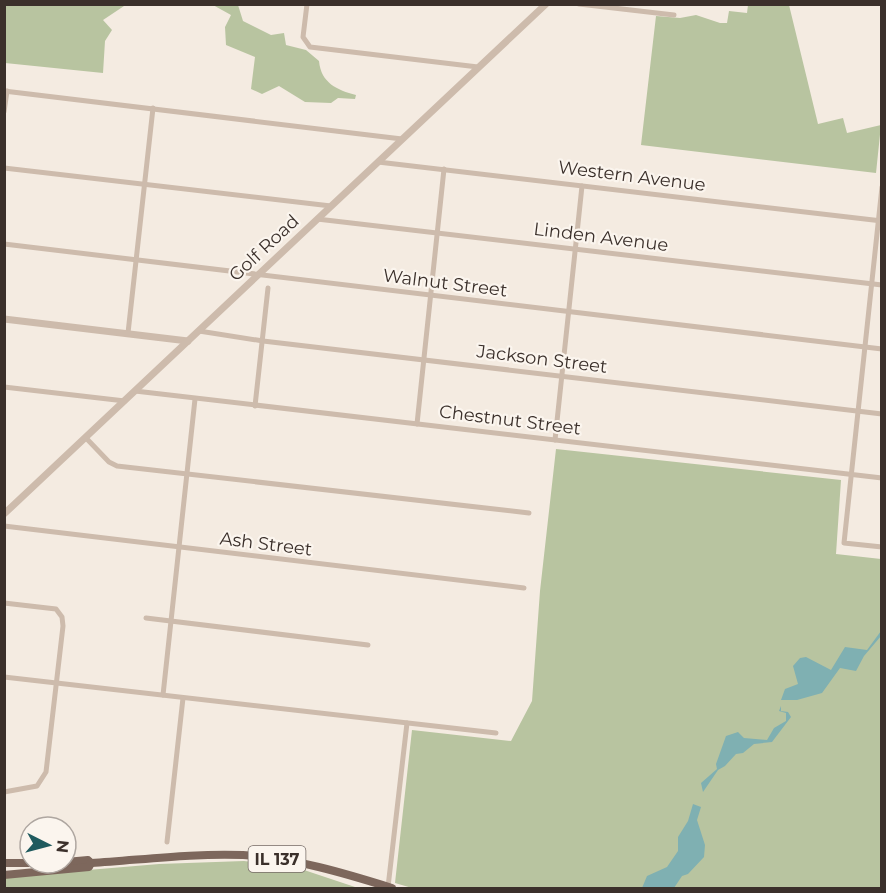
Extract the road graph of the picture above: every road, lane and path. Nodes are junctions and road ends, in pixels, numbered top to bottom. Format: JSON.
{"nodes":[{"id":1,"x":307,"y":4,"type":"edge"},
{"id":2,"x":546,"y":4,"type":"edge"},
{"id":3,"x":579,"y":4,"type":"edge"},
{"id":4,"x":674,"y":15,"type":"dead end"},
{"id":5,"x":478,"y":67,"type":"junction"},
{"id":6,"x":6,"y":91,"type":"edge"},
{"id":7,"x":153,"y":108,"type":"junction"},
{"id":8,"x":4,"y":112,"type":"edge"},
{"id":9,"x":402,"y":139,"type":"junction"},
{"id":10,"x":378,"y":162,"type":"junction"},
{"id":11,"x":4,"y":168,"type":"edge"},
{"id":12,"x":444,"y":170,"type":"junction"},
{"id":13,"x":144,"y":185,"type":"junction"},
{"id":14,"x":582,"y":186,"type":"junction"},
{"id":15,"x":882,"y":187,"type":"edge"},
{"id":16,"x":331,"y":206,"type":"junction"},
{"id":17,"x":317,"y":219,"type":"junction"},
{"id":18,"x":880,"y":220,"type":"edge"},
{"id":19,"x":437,"y":233,"type":"junction"},
{"id":20,"x":4,"y":244,"type":"edge"},
{"id":21,"x":575,"y":249,"type":"junction"},
{"id":22,"x":136,"y":259,"type":"junction"},
{"id":23,"x":258,"y":274,"type":"junction"},
{"id":24,"x":871,"y":284,"type":"junction"},
{"id":25,"x":882,"y":285,"type":"edge"},
{"id":26,"x":268,"y":288,"type":"dead end"},
{"id":27,"x":430,"y":296,"type":"junction"},
{"id":28,"x":568,"y":312,"type":"junction"},
{"id":29,"x":4,"y":319,"type":"edge"},
{"id":30,"x":199,"y":331,"type":"junction"},
{"id":31,"x":128,"y":333,"type":"junction"},
{"id":32,"x":188,"y":341,"type":"junction"},
{"id":33,"x":262,"y":341,"type":"junction"},
{"id":34,"x":864,"y":347,"type":"junction"},
{"id":35,"x":882,"y":349,"type":"edge"},
{"id":36,"x":424,"y":360,"type":"junction"},
{"id":37,"x":561,"y":376,"type":"junction"},
{"id":38,"x":4,"y":387,"type":"edge"},
{"id":39,"x":135,"y":391,"type":"junction"},
{"id":40,"x":195,"y":399,"type":"junction"},
{"id":41,"x":124,"y":401,"type":"junction"},
{"id":42,"x":255,"y":406,"type":"junction"},
{"id":43,"x":858,"y":411,"type":"junction"},
{"id":44,"x":882,"y":414,"type":"edge"},
{"id":45,"x":417,"y":424,"type":"junction"},
{"id":46,"x":86,"y":438,"type":"junction"},
{"id":47,"x":555,"y":440,"type":"junction"},
{"id":48,"x":187,"y":474,"type":"junction"},
{"id":49,"x":851,"y":474,"type":"junction"},
{"id":50,"x":882,"y":478,"type":"edge"},
{"id":51,"x":529,"y":513,"type":"dead end"},
{"id":52,"x":4,"y":514,"type":"edge"},
{"id":53,"x":4,"y":526,"type":"edge"},
{"id":54,"x":882,"y":547,"type":"edge"},
{"id":55,"x":180,"y":549,"type":"junction"},
{"id":56,"x":524,"y":588,"type":"dead end"},
{"id":57,"x":4,"y":603,"type":"edge"},
{"id":58,"x":146,"y":618,"type":"dead end"},
{"id":59,"x":171,"y":622,"type":"junction"},
{"id":60,"x":368,"y":645,"type":"dead end"},
{"id":61,"x":4,"y":677,"type":"edge"},
{"id":62,"x":56,"y":683,"type":"junction"},
{"id":63,"x":163,"y":695,"type":"junction"},
{"id":64,"x":183,"y":698,"type":"junction"},
{"id":65,"x":407,"y":723,"type":"junction"},
{"id":66,"x":496,"y":734,"type":"dead end"},
{"id":67,"x":4,"y":792,"type":"edge"},
{"id":68,"x":167,"y":842,"type":"dead end"},
{"id":69,"x":78,"y":861,"type":"edge"},
{"id":70,"x":91,"y":863,"type":"junction"},
{"id":71,"x":4,"y":875,"type":"edge"},
{"id":72,"x":390,"y":888,"type":"edge"}],
"edges":[{"from":1,"to":5,"type":"street"},
{"from":2,"to":5,"type":"street","name":"Golf Road"},
{"from":3,"to":4,"type":"street"},
{"from":5,"to":9,"type":"street","name":"Golf Road"},
{"from":6,"to":7,"type":"street"},
{"from":6,"to":8,"type":"street"},
{"from":7,"to":9,"type":"street"},
{"from":7,"to":13,"type":"street"},
{"from":9,"to":10,"type":"street","name":"Golf Road"},
{"from":10,"to":12,"type":"street","name":"Western Avenue"},
{"from":10,"to":16,"type":"street","name":"Golf Road"},
{"from":11,"to":13,"type":"street"},
{"from":12,"to":14,"type":"street","name":"Western Avenue"},
{"from":12,"to":19,"type":"street"},
{"from":13,"to":16,"type":"street"},
{"from":13,"to":22,"type":"street"},
{"from":14,"to":18,"type":"street","name":"Western Avenue"},
{"from":14,"to":21,"type":"street"},
{"from":15,"to":18,"type":"street"},
{"from":16,"to":17,"type":"street","name":"Golf Road"},
{"from":17,"to":19,"type":"street","name":"Linden Avenue"},
{"from":17,"to":23,"type":"street","name":"Golf Road"},
{"from":18,"to":24,"type":"street"},
{"from":19,"to":21,"type":"street","name":"Linden Avenue"},
{"from":19,"to":27,"type":"street"},
{"from":20,"to":22,"type":"street","name":"Walnut Street"},
{"from":21,"to":24,"type":"street","name":"Linden Avenue"},
{"from":21,"to":28,"type":"street"},
{"from":22,"to":23,"type":"street","name":"Walnut Street"},
{"from":22,"to":31,"type":"street"},
{"from":23,"to":27,"type":"street","name":"Walnut Street"},
{"from":23,"to":30,"type":"street","name":"Golf Road"},
{"from":24,"to":25,"type":"street","name":"Linden Avenue"},
{"from":24,"to":34,"type":"street"},
{"from":26,"to":33,"type":"street"},
{"from":27,"to":28,"type":"street","name":"Walnut Street"},
{"from":27,"to":36,"type":"street"},
{"from":28,"to":34,"type":"street","name":"Walnut Street"},
{"from":28,"to":37,"type":"street"},
{"from":29,"to":31,"type":"street"},
{"from":30,"to":32,"type":"street","name":"Golf Road"},
{"from":30,"to":33,"type":"street","name":"Jackson Street"},
{"from":31,"to":32,"type":"street"},
{"from":32,"to":39,"type":"street","name":"Golf Road"},
{"from":33,"to":36,"type":"street","name":"Jackson Street"},
{"from":33,"to":42,"type":"street"},
{"from":34,"to":35,"type":"street","name":"Walnut Street"},
{"from":34,"to":43,"type":"street"},
{"from":36,"to":37,"type":"street","name":"Jackson Street"},
{"from":36,"to":45,"type":"street"},
{"from":37,"to":43,"type":"street","name":"Jackson Street"},
{"from":37,"to":47,"type":"street"},
{"from":38,"to":41,"type":"street"},
{"from":39,"to":40,"type":"street","name":"Chestnut Street"},
{"from":39,"to":41,"type":"street","name":"Golf Road"},
{"from":40,"to":42,"type":"street","name":"Chestnut Street"},
{"from":40,"to":48,"type":"street"},
{"from":41,"to":46,"type":"street","name":"Golf Road"},
{"from":42,"to":45,"type":"street","name":"Chestnut Street"},
{"from":43,"to":44,"type":"street","name":"Jackson Street"},
{"from":43,"to":49,"type":"street"},
{"from":45,"to":47,"type":"street","name":"Chestnut Street"},
{"from":46,"to":48,"type":"street"},
{"from":46,"to":52,"type":"street","name":"Golf Road"},
{"from":47,"to":49,"type":"street","name":"Chestnut Street"},
{"from":48,"to":51,"type":"street"},
{"from":48,"to":55,"type":"street"},
{"from":49,"to":50,"type":"street","name":"Chestnut Street"},
{"from":49,"to":54,"type":"street"},
{"from":53,"to":55,"type":"street","name":"Ash Street"},
{"from":55,"to":56,"type":"street","name":"Ash Street"},
{"from":55,"to":59,"type":"street"},
{"from":57,"to":62,"type":"street"},
{"from":58,"to":59,"type":"street"},
{"from":59,"to":60,"type":"street"},
{"from":59,"to":63,"type":"street"},
{"from":61,"to":62,"type":"street"},
{"from":62,"to":63,"type":"street"},
{"from":62,"to":67,"type":"street"},
{"from":63,"to":64,"type":"street"},
{"from":64,"to":65,"type":"street"},
{"from":64,"to":68,"type":"street"},
{"from":65,"to":66,"type":"street"},
{"from":65,"to":72,"type":"street"},
{"from":69,"to":70,"type":"main road","number":"IL 137"},
{"from":70,"to":71,"type":"main road","number":"IL 137"},
{"from":70,"to":72,"type":"main road","number":"IL 137"}]}
